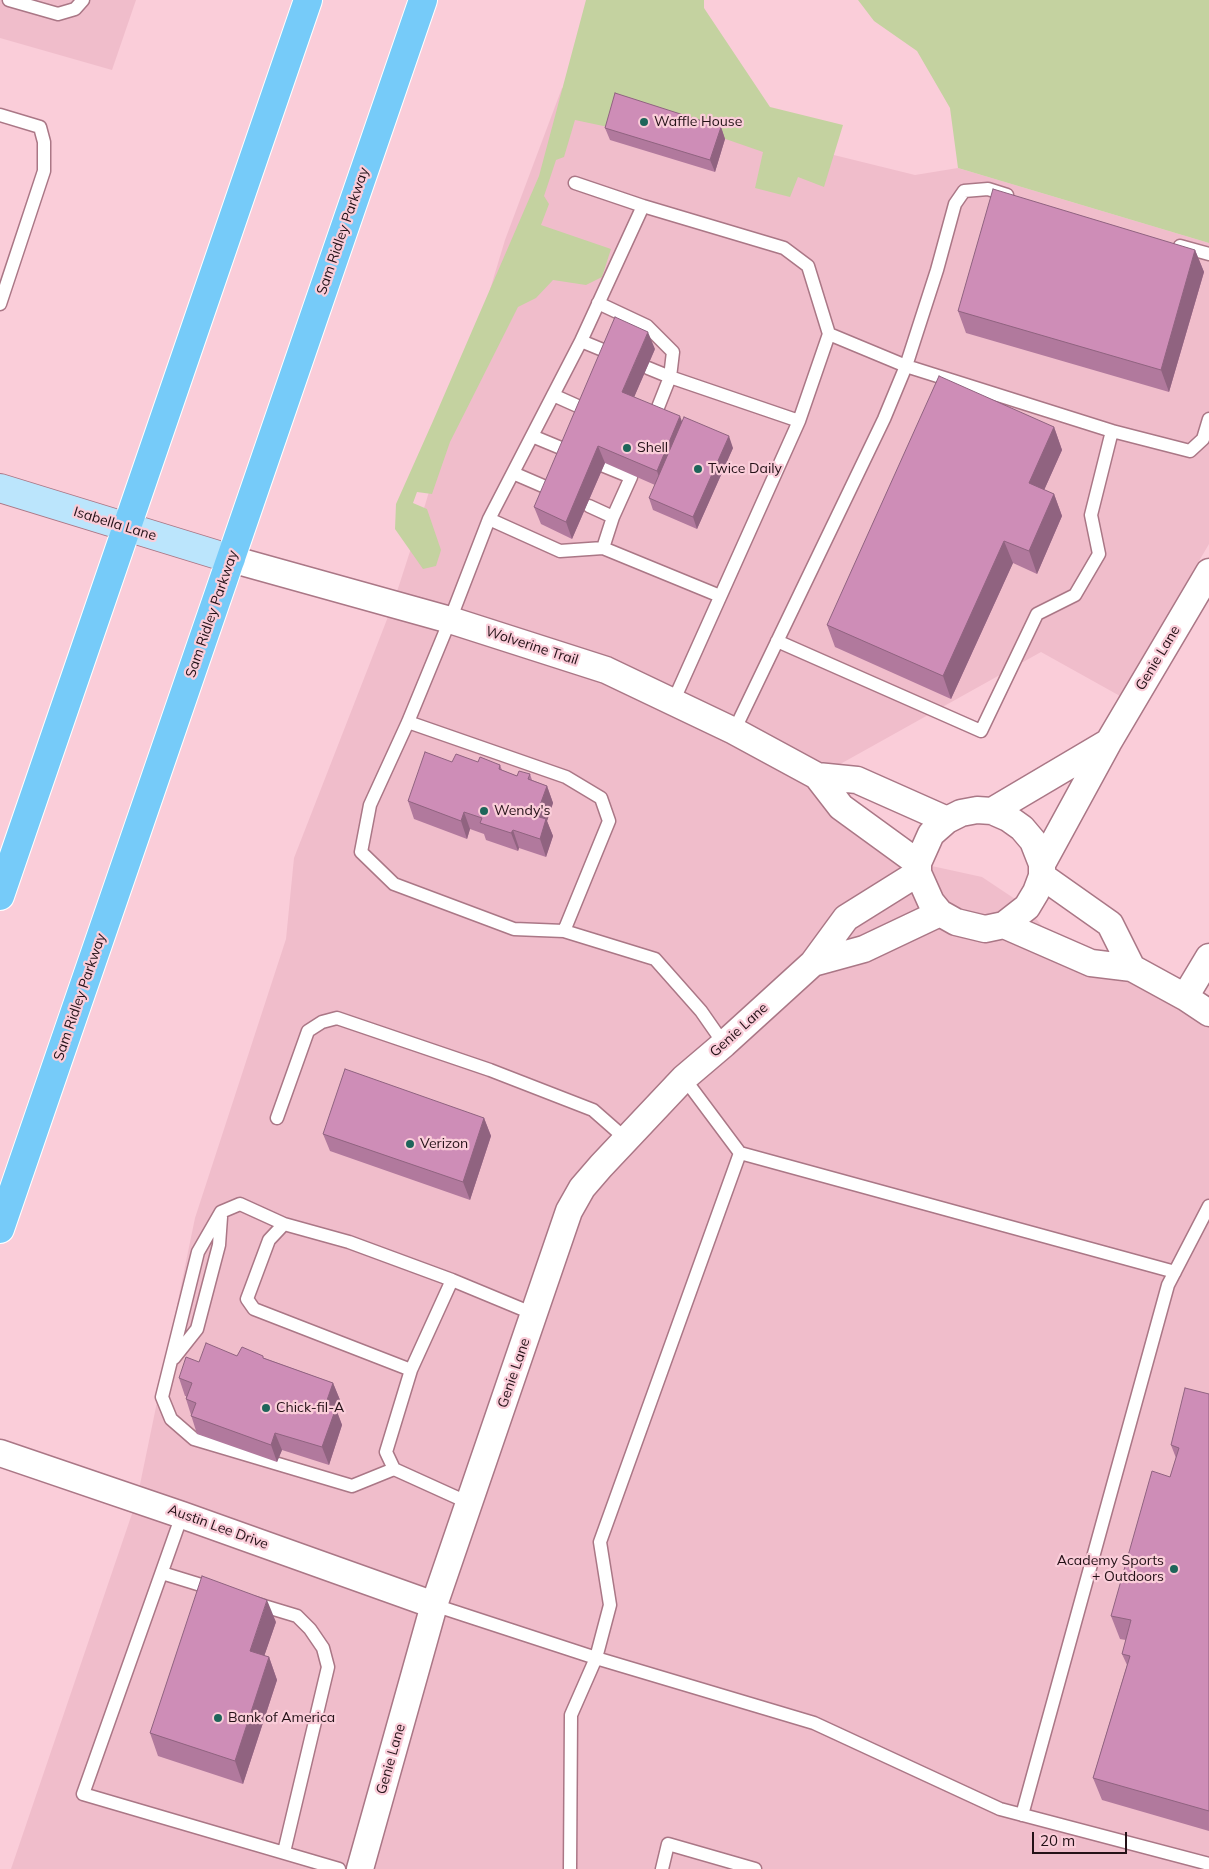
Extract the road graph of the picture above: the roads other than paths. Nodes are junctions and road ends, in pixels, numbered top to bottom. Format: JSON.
{"nodes":[{"id":1,"x":9,"y":0,"type":"edge"},
{"id":2,"x":83,"y":0,"type":"edge"},
{"id":3,"x":308,"y":0,"type":"edge"},
{"id":4,"x":423,"y":0,"type":"edge"},
{"id":5,"x":0,"y":115,"type":"edge"},
{"id":6,"x":575,"y":183,"type":"dead end"},
{"id":7,"x":1016,"y":198,"type":"edge"},
{"id":8,"x":643,"y":206,"type":"junction"},
{"id":9,"x":1172,"y":244,"type":"edge"},
{"id":10,"x":1209,"y":254,"type":"edge"},
{"id":11,"x":598,"y":303,"type":"junction"},
{"id":12,"x":0,"y":304,"type":"edge"},
{"id":13,"x":829,"y":334,"type":"junction"},
{"id":14,"x":581,"y":341,"type":"junction"},
{"id":15,"x":615,"y":355,"type":"edge"},
{"id":16,"x":906,"y":366,"type":"junction"},
{"id":17,"x":648,"y":368,"type":"dead end"},
{"id":18,"x":670,"y":377,"type":"junction"},
{"id":19,"x":553,"y":395,"type":"junction"},
{"id":20,"x":591,"y":412,"type":"edge"},
{"id":21,"x":1209,"y":419,"type":"edge"},
{"id":22,"x":653,"y":420,"type":"edge"},
{"id":23,"x":799,"y":421,"type":"junction"},
{"id":24,"x":1112,"y":431,"type":"junction"},
{"id":25,"x":532,"y":436,"type":"junction"},
{"id":26,"x":573,"y":453,"type":"edge"},
{"id":27,"x":604,"y":466,"type":"edge"},
{"id":28,"x":513,"y":473,"type":"junction"},
{"id":29,"x":0,"y":488,"type":"edge"},
{"id":30,"x":557,"y":492,"type":"edge"},
{"id":31,"x":589,"y":506,"type":"dead end"},
{"id":32,"x":613,"y":517,"type":"junction"},
{"id":33,"x":488,"y":519,"type":"junction"},
{"id":34,"x":126,"y":528,"type":"junction"},
{"id":35,"x":603,"y":548,"type":"junction"},
{"id":36,"x":231,"y":559,"type":"junction"},
{"id":37,"x":1209,"y":572,"type":"edge"},
{"id":38,"x":720,"y":596,"type":"junction"},
{"id":39,"x":450,"y":620,"type":"junction"},
{"id":40,"x":777,"y":642,"type":"junction"},
{"id":41,"x":673,"y":702,"type":"junction"},
{"id":42,"x":408,"y":722,"type":"junction"},
{"id":43,"x":734,"y":731,"type":"junction"},
{"id":44,"x":1108,"y":743,"type":"junction"},
{"id":45,"x":817,"y":776,"type":"junction"},
{"id":46,"x":992,"y":811,"type":"junction"},
{"id":47,"x":947,"y":820,"type":"junction"},
{"id":48,"x":918,"y":868,"type":"junction"},
{"id":49,"x":1042,"y":870,"type":"junction"},
{"id":50,"x":0,"y":896,"type":"edge"},
{"id":51,"x":940,"y":913,"type":"junction"},
{"id":52,"x":1004,"y":925,"type":"junction"},
{"id":53,"x":564,"y":931,"type":"junction"},
{"id":54,"x":1209,"y":957,"type":"edge"},
{"id":55,"x":812,"y":963,"type":"junction"},
{"id":56,"x":1132,"y":968,"type":"junction"},
{"id":57,"x":1185,"y":997,"type":"junction"},
{"id":58,"x":1209,"y":1013,"type":"edge"},
{"id":59,"x":724,"y":1044,"type":"junction"},
{"id":60,"x":684,"y":1078,"type":"junction"},
{"id":61,"x":277,"y":1118,"type":"dead end"},
{"id":62,"x":626,"y":1139,"type":"junction"},
{"id":63,"x":740,"y":1153,"type":"junction"},
{"id":64,"x":1209,"y":1206,"type":"edge"},
{"id":65,"x":221,"y":1212,"type":"junction"},
{"id":66,"x":284,"y":1224,"type":"junction"},
{"id":67,"x":0,"y":1229,"type":"edge"},
{"id":68,"x":1175,"y":1272,"type":"junction"},
{"id":69,"x":452,"y":1280,"type":"junction"},
{"id":70,"x":534,"y":1314,"type":"junction"},
{"id":71,"x":171,"y":1361,"type":"junction"},
{"id":72,"x":411,"y":1370,"type":"junction"},
{"id":73,"x":0,"y":1453,"type":"edge"},
{"id":74,"x":394,"y":1469,"type":"junction"},
{"id":75,"x":469,"y":1503,"type":"junction"},
{"id":76,"x":182,"y":1515,"type":"junction"},
{"id":77,"x":162,"y":1572,"type":"junction"},
{"id":78,"x":225,"y":1593,"type":"edge"},
{"id":79,"x":243,"y":1599,"type":"edge"},
{"id":80,"x":434,"y":1605,"type":"junction"},
{"id":81,"x":596,"y":1658,"type":"junction"},
{"id":82,"x":1022,"y":1815,"type":"junction"},
{"id":83,"x":284,"y":1852,"type":"junction"},
{"id":84,"x":1209,"y":1864,"type":"edge"},
{"id":85,"x":340,"y":1869,"type":"edge"},
{"id":86,"x":360,"y":1869,"type":"edge"},
{"id":87,"x":570,"y":1869,"type":"edge"},
{"id":88,"x":662,"y":1869,"type":"edge"},
{"id":89,"x":756,"y":1869,"type":"edge"}],
"edges":[{"from":1,"to":2,"type":"lane"},
{"from":3,"to":34,"type":"main road"},
{"from":4,"to":36,"type":"main road","name":"Sam Ridley Parkway"},
{"from":5,"to":12,"type":"lane"},
{"from":6,"to":8,"type":"lane"},
{"from":7,"to":16,"type":"lane"},
{"from":8,"to":11,"type":"lane"},
{"from":8,"to":13,"type":"lane"},
{"from":9,"to":10,"type":"lane"},
{"from":11,"to":14,"type":"lane"},
{"from":11,"to":18,"type":"lane"},
{"from":13,"to":16,"type":"lane"},
{"from":13,"to":23,"type":"lane"},
{"from":14,"to":15,"type":"lane"},
{"from":14,"to":19,"type":"lane"},
{"from":16,"to":24,"type":"lane"},
{"from":16,"to":40,"type":"lane"},
{"from":17,"to":18,"type":"lane"},
{"from":18,"to":22,"type":"lane"},
{"from":18,"to":23,"type":"lane"},
{"from":19,"to":20,"type":"lane"},
{"from":19,"to":25,"type":"lane"},
{"from":21,"to":24,"type":"lane"},
{"from":23,"to":38,"type":"lane"},
{"from":24,"to":40,"type":"lane"},
{"from":25,"to":26,"type":"lane"},
{"from":25,"to":28,"type":"lane"},
{"from":27,"to":32,"type":"lane"},
{"from":28,"to":30,"type":"lane"},
{"from":28,"to":33,"type":"lane"},
{"from":29,"to":34,"type":"street","name":"Isabella Lane"},
{"from":31,"to":32,"type":"lane"},
{"from":32,"to":35,"type":"lane"},
{"from":33,"to":35,"type":"lane"},
{"from":33,"to":39,"type":"lane"},
{"from":34,"to":36,"type":"street","name":"Isabella Lane"},
{"from":34,"to":50,"type":"main road"},
{"from":35,"to":38,"type":"lane"},
{"from":36,"to":39,"type":"street","name":"Wolverine Trail"},
{"from":36,"to":67,"type":"main road","name":"Sam Ridley Parkway"},
{"from":37,"to":44,"type":"street","name":"Genie Lane"},
{"from":38,"to":41,"type":"lane"},
{"from":39,"to":41,"type":"street","name":"Wolverine Trail"},
{"from":39,"to":42,"type":"lane"},
{"from":40,"to":43,"type":"lane"},
{"from":41,"to":43,"type":"street","name":"Wolverine Trail"},
{"from":42,"to":53,"type":"lane"},
{"from":42,"to":53,"type":"lane"},
{"from":43,"to":45,"type":"street","name":"Wolverine Trail"},
{"from":44,"to":46,"type":"street","name":"Genie Lane"},
{"from":44,"to":49,"type":"street","name":"Genie Lane"},
{"from":45,"to":47,"type":"street","name":"Wolverine Trail"},
{"from":45,"to":48,"type":"street","name":"Wolverine Trail"},
{"from":46,"to":47,"type":"street"},
{"from":46,"to":49,"type":"street"},
{"from":47,"to":48,"type":"street"},
{"from":48,"to":51,"type":"street"},
{"from":48,"to":55,"type":"street","name":"Genie Lane"},
{"from":49,"to":52,"type":"street"},
{"from":49,"to":56,"type":"street"},
{"from":51,"to":52,"type":"street"},
{"from":51,"to":55,"type":"street","name":"Genie Lane"},
{"from":52,"to":56,"type":"street"},
{"from":53,"to":59,"type":"lane"},
{"from":54,"to":57,"type":"street"},
{"from":55,"to":59,"type":"street","name":"Genie Lane"},
{"from":56,"to":57,"type":"street"},
{"from":57,"to":58,"type":"street"},
{"from":59,"to":60,"type":"street","name":"Genie Lane"},
{"from":60,"to":62,"type":"street","name":"Genie Lane"},
{"from":60,"to":63,"type":"lane"},
{"from":61,"to":62,"type":"lane"},
{"from":62,"to":70,"type":"street","name":"Genie Lane"},
{"from":63,"to":68,"type":"lane"},
{"from":63,"to":81,"type":"lane"},
{"from":64,"to":68,"type":"lane"},
{"from":65,"to":66,"type":"lane"},
{"from":65,"to":71,"type":"lane"},
{"from":65,"to":71,"type":"lane"},
{"from":66,"to":69,"type":"lane"},
{"from":66,"to":72,"type":"lane"},
{"from":68,"to":82,"type":"lane"},
{"from":69,"to":70,"type":"lane"},
{"from":69,"to":72,"type":"lane"},
{"from":70,"to":75,"type":"street","name":"Genie Lane"},
{"from":71,"to":74,"type":"lane"},
{"from":72,"to":74,"type":"lane"},
{"from":73,"to":76,"type":"street","name":"Austin Lee Drive"},
{"from":74,"to":75,"type":"lane"},
{"from":75,"to":80,"type":"street","name":"Genie Lane"},
{"from":76,"to":77,"type":"lane"},
{"from":76,"to":80,"type":"street","name":"Austin Lee Drive"},
{"from":77,"to":78,"type":"lane"},
{"from":77,"to":83,"type":"lane"},
{"from":79,"to":83,"type":"lane"},
{"from":80,"to":81,"type":"lane"},
{"from":80,"to":86,"type":"street","name":"Genie Lane"},
{"from":81,"to":82,"type":"lane"},
{"from":81,"to":87,"type":"lane"},
{"from":82,"to":84,"type":"lane"},
{"from":83,"to":85,"type":"lane"},
{"from":88,"to":89,"type":"lane"}]}
